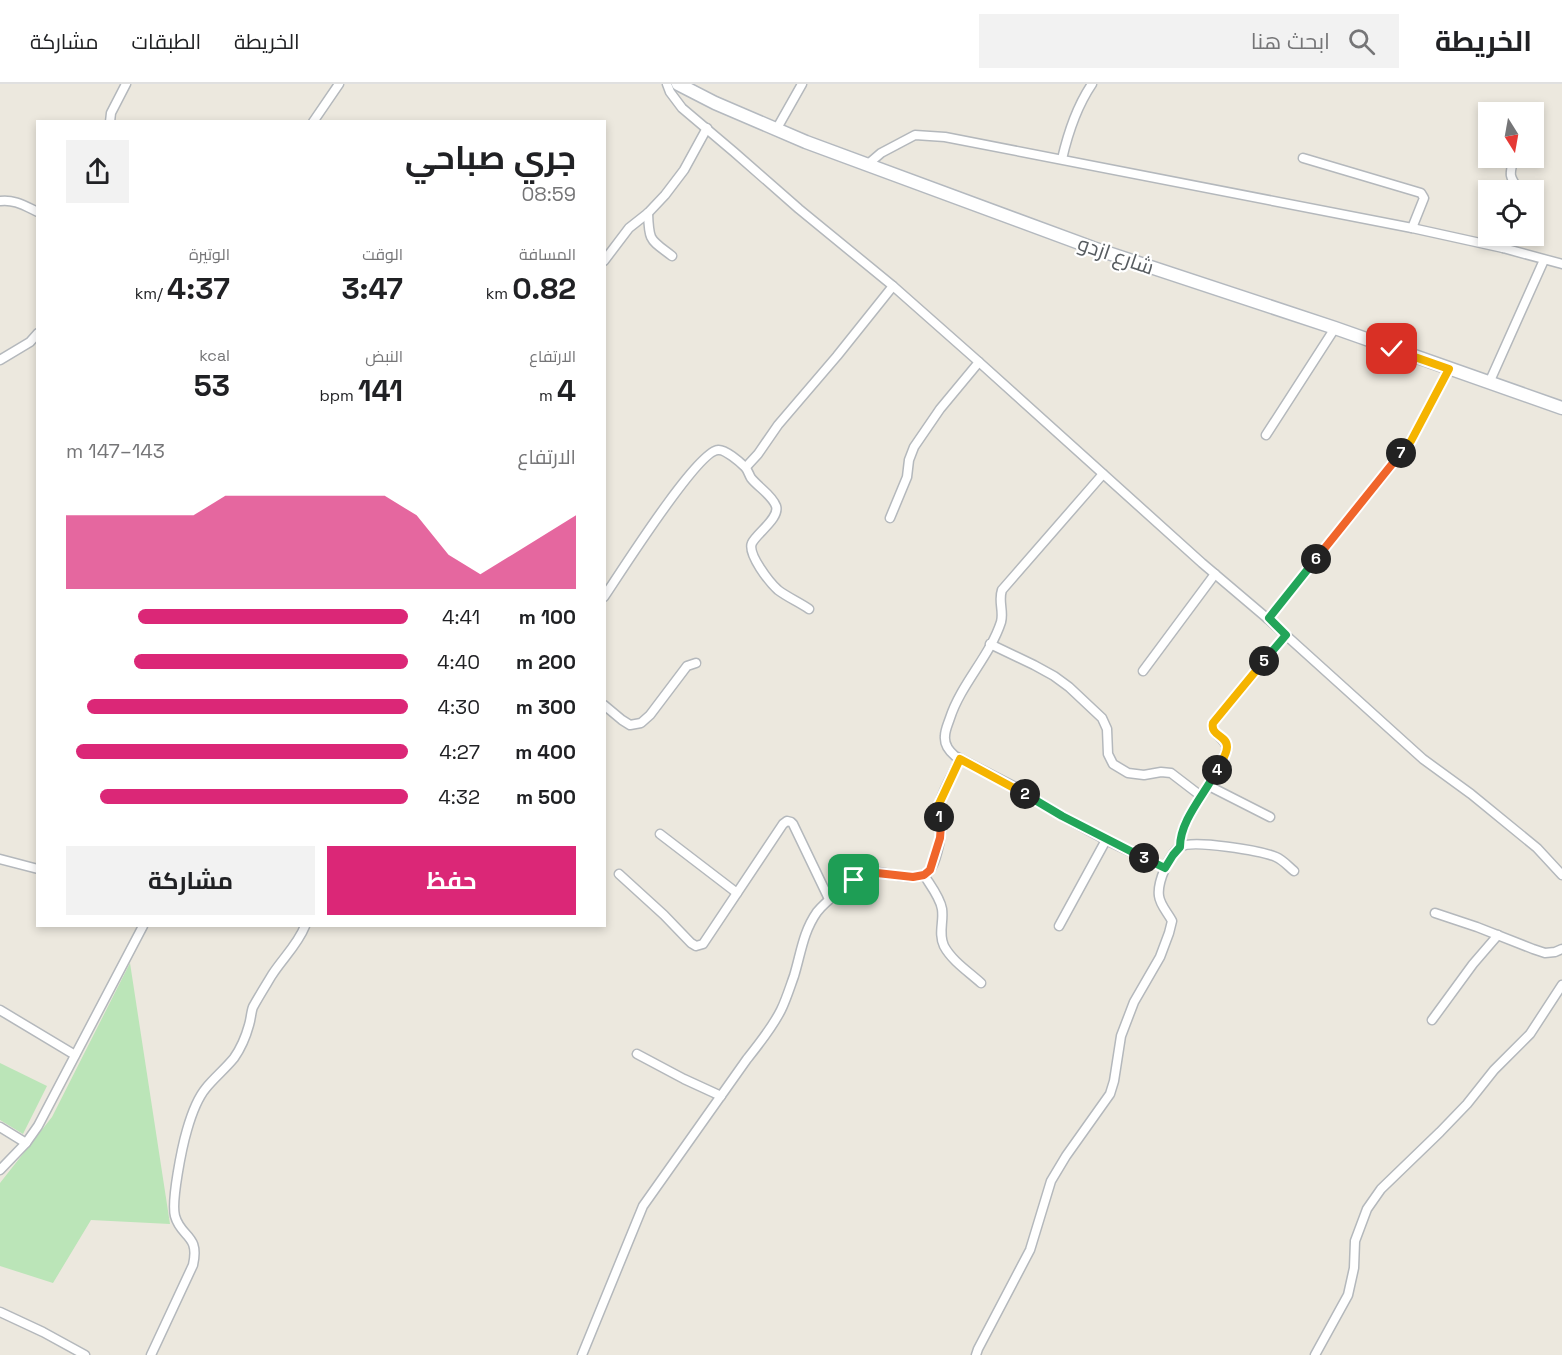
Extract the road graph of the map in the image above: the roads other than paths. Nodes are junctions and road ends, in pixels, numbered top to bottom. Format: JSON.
{"nodes":[{"id":1,"x":126,"y":84,"type":"edge"},
{"id":2,"x":339,"y":84,"type":"edge"},
{"id":3,"x":667,"y":84,"type":"edge"},
{"id":4,"x":678,"y":84,"type":"edge"},
{"id":5,"x":802,"y":84,"type":"edge"},
{"id":6,"x":1092,"y":84,"type":"edge"},
{"id":7,"x":110,"y":120,"type":"edge"},
{"id":8,"x":314,"y":120,"type":"edge"},
{"id":9,"x":706,"y":128,"type":"junction"},
{"id":10,"x":776,"y":130,"type":"junction"},
{"id":11,"x":1303,"y":158,"type":"dead end"},
{"id":12,"x":1062,"y":159,"type":"junction"},
{"id":13,"x":867,"y":165,"type":"junction"},
{"id":14,"x":0,"y":201,"type":"edge"},
{"id":15,"x":36,"y":211,"type":"edge"},
{"id":16,"x":648,"y":213,"type":"junction"},
{"id":17,"x":1412,"y":228,"type":"junction"},
{"id":18,"x":1503,"y":248,"type":"joint"},
{"id":19,"x":672,"y":256,"type":"dead end"},
{"id":20,"x":606,"y":258,"type":"edge"},
{"id":21,"x":1544,"y":260,"type":"junction"},
{"id":22,"x":1562,"y":264,"type":"edge"},
{"id":23,"x":893,"y":286,"type":"junction"},
{"id":24,"x":1335,"y":328,"type":"junction"},
{"id":25,"x":36,"y":335,"type":"edge"},
{"id":26,"x":0,"y":360,"type":"edge"},
{"id":27,"x":979,"y":362,"type":"junction"},
{"id":28,"x":1449,"y":369,"type":"junction"},
{"id":29,"x":1489,"y":383,"type":"junction"},
{"id":30,"x":1562,"y":408,"type":"edge"},
{"id":31,"x":1266,"y":435,"type":"dead end"},
{"id":32,"x":746,"y":467,"type":"junction"},
{"id":33,"x":1103,"y":474,"type":"junction"},
{"id":34,"x":890,"y":518,"type":"dead end"},
{"id":35,"x":1215,"y":574,"type":"junction"},
{"id":36,"x":606,"y":594,"type":"edge"},
{"id":37,"x":809,"y":609,"type":"dead end"},
{"id":38,"x":1269,"y":618,"type":"junction"},
{"id":39,"x":1286,"y":635,"type":"junction"},
{"id":40,"x":990,"y":644,"type":"junction"},
{"id":41,"x":696,"y":663,"type":"dead end"},
{"id":42,"x":1143,"y":671,"type":"dead end"},
{"id":43,"x":606,"y":707,"type":"edge"},
{"id":44,"x":960,"y":759,"type":"junction"},
{"id":45,"x":1209,"y":786,"type":"junction"},
{"id":46,"x":1201,"y":796,"type":"junction"},
{"id":47,"x":1270,"y":817,"type":"dead end"},
{"id":48,"x":660,"y":834,"type":"dead end"},
{"id":49,"x":1106,"y":840,"type":"junction"},
{"id":50,"x":1180,"y":847,"type":"junction"},
{"id":51,"x":0,"y":859,"type":"edge"},
{"id":52,"x":36,"y":868,"type":"edge"},
{"id":53,"x":1165,"y":868,"type":"junction"},
{"id":54,"x":1294,"y":872,"type":"dead end"},
{"id":55,"x":619,"y":874,"type":"dead end"},
{"id":56,"x":924,"y":875,"type":"junction"},
{"id":57,"x":1562,"y":875,"type":"edge"},
{"id":58,"x":737,"y":893,"type":"junction"},
{"id":59,"x":829,"y":899,"type":"junction"},
{"id":60,"x":1435,"y":913,"type":"dead end"},
{"id":61,"x":1059,"y":926,"type":"dead end"},
{"id":62,"x":142,"y":927,"type":"edge"},
{"id":63,"x":305,"y":927,"type":"edge"},
{"id":64,"x":1498,"y":935,"type":"junction"},
{"id":65,"x":1562,"y":949,"type":"edge"},
{"id":66,"x":981,"y":983,"type":"dead end"},
{"id":67,"x":1562,"y":985,"type":"edge"},
{"id":68,"x":0,"y":1010,"type":"edge"},
{"id":69,"x":1432,"y":1020,"type":"dead end"},
{"id":70,"x":637,"y":1054,"type":"dead end"},
{"id":71,"x":75,"y":1055,"type":"junction"},
{"id":72,"x":721,"y":1096,"type":"junction"},
{"id":73,"x":0,"y":1127,"type":"edge"},
{"id":74,"x":26,"y":1143,"type":"junction"},
{"id":75,"x":0,"y":1170,"type":"edge"},
{"id":76,"x":0,"y":1312,"type":"edge"},
{"id":77,"x":85,"y":1355,"type":"edge"},
{"id":78,"x":151,"y":1355,"type":"edge"},
{"id":79,"x":582,"y":1355,"type":"edge"},
{"id":80,"x":976,"y":1355,"type":"edge"},
{"id":81,"x":1315,"y":1355,"type":"edge"}],
"edges":[{"from":1,"to":7,"type":"street"},
{"from":2,"to":8,"type":"street"},
{"from":3,"to":9,"type":"street"},
{"from":4,"to":10,"type":"street","name":"شارع ازدو"},
{"from":5,"to":10,"type":"street"},
{"from":6,"to":12,"type":"street"},
{"from":9,"to":16,"type":"street"},
{"from":9,"to":23,"type":"street"},
{"from":10,"to":13,"type":"street","name":"شارع ازدو"},
{"from":11,"to":17,"type":"street"},
{"from":12,"to":13,"type":"street"},
{"from":12,"to":17,"type":"street"},
{"from":13,"to":24,"type":"street","name":"شارع ازدو"},
{"from":14,"to":15,"type":"street"},
{"from":16,"to":19,"type":"street"},
{"from":16,"to":20,"type":"street"},
{"from":17,"to":18,"type":"street"},
{"from":18,"to":21,"type":"street"},
{"from":21,"to":22,"type":"street"},
{"from":21,"to":29,"type":"street"},
{"from":23,"to":27,"type":"street"},
{"from":23,"to":32,"type":"street"},
{"from":24,"to":28,"type":"street","name":"شارع ازدو"},
{"from":24,"to":31,"type":"street"},
{"from":25,"to":26,"type":"street"},
{"from":27,"to":33,"type":"street"},
{"from":27,"to":34,"type":"street"},
{"from":28,"to":29,"type":"street","name":"شارع ازدو"},
{"from":28,"to":38,"type":"street"},
{"from":29,"to":30,"type":"street","name":"شارع ازدو"},
{"from":32,"to":36,"type":"street"},
{"from":32,"to":37,"type":"street"},
{"from":33,"to":35,"type":"street"},
{"from":33,"to":40,"type":"street"},
{"from":35,"to":38,"type":"street"},
{"from":35,"to":42,"type":"street"},
{"from":38,"to":39,"type":"street"},
{"from":39,"to":45,"type":"street"},
{"from":39,"to":57,"type":"street"},
{"from":40,"to":44,"type":"street"},
{"from":40,"to":46,"type":"street"},
{"from":41,"to":43,"type":"street"},
{"from":44,"to":49,"type":"street"},
{"from":44,"to":56,"type":"street"},
{"from":45,"to":46,"type":"street"},
{"from":45,"to":47,"type":"street"},
{"from":46,"to":50,"type":"street"},
{"from":48,"to":58,"type":"street"},
{"from":49,"to":53,"type":"street"},
{"from":49,"to":61,"type":"street"},
{"from":50,"to":53,"type":"street"},
{"from":50,"to":54,"type":"street"},
{"from":51,"to":52,"type":"street"},
{"from":53,"to":80,"type":"street"},
{"from":55,"to":58,"type":"street"},
{"from":56,"to":59,"type":"street"},
{"from":56,"to":66,"type":"street"},
{"from":58,"to":59,"type":"street"},
{"from":59,"to":72,"type":"street"},
{"from":60,"to":64,"type":"street"},
{"from":62,"to":71,"type":"street"},
{"from":63,"to":78,"type":"street"},
{"from":64,"to":65,"type":"street"},
{"from":64,"to":69,"type":"street"},
{"from":67,"to":81,"type":"street"},
{"from":68,"to":71,"type":"street"},
{"from":70,"to":72,"type":"street"},
{"from":71,"to":74,"type":"street"},
{"from":72,"to":79,"type":"street"},
{"from":73,"to":74,"type":"street"},
{"from":74,"to":75,"type":"street"},
{"from":76,"to":77,"type":"street"}]}
